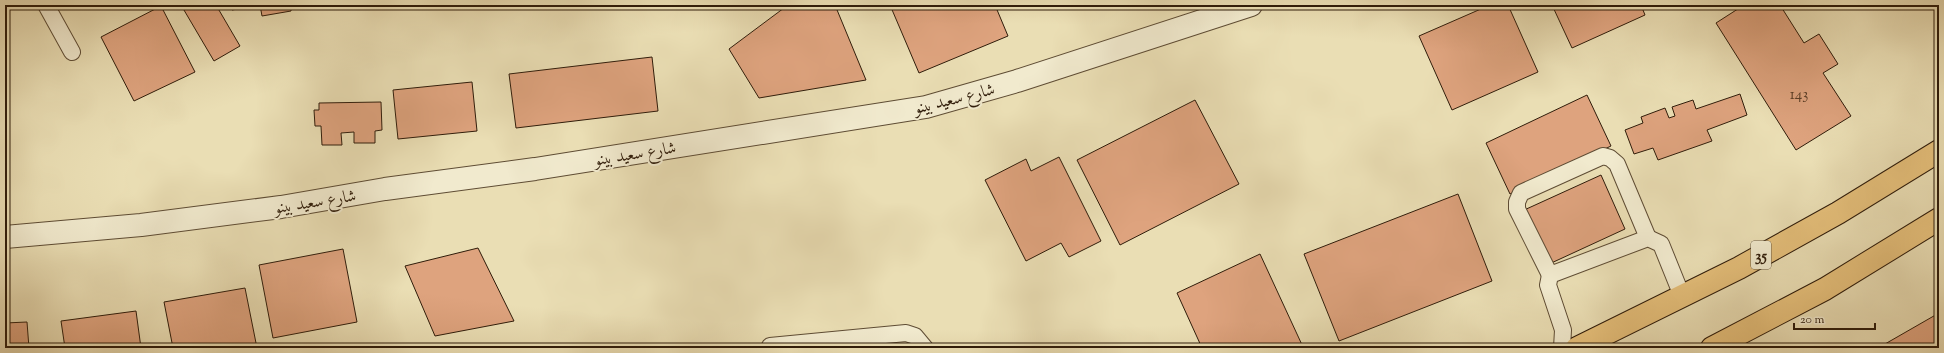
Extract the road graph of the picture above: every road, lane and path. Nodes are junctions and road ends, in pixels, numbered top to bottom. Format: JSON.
{"nodes":[{"id":1,"x":46,"y":5,"type":"edge"},
{"id":2,"x":1252,"y":5,"type":"edge"},
{"id":3,"x":72,"y":52,"type":"dead end"},
{"id":4,"x":1939,"y":151,"type":"edge"},
{"id":5,"x":1939,"y":219,"type":"edge"},
{"id":6,"x":5,"y":237,"type":"edge"},
{"id":7,"x":1648,"y":238,"type":"junction"},
{"id":8,"x":1550,"y":274,"type":"junction"},
{"id":9,"x":1682,"y":296,"type":"junction"},
{"id":10,"x":770,"y":346,"type":"dead end"},
{"id":11,"x":925,"y":348,"type":"edge"},
{"id":12,"x":1562,"y":348,"type":"edge"},
{"id":13,"x":1577,"y":348,"type":"edge"},
{"id":14,"x":1712,"y":348,"type":"edge"}],
"edges":[{"from":1,"to":3,"type":"lane"},
{"from":2,"to":6,"type":"street","name":"شارع سعيد بينو"},
{"from":4,"to":9,"type":"highway","number":"35"},
{"from":5,"to":14,"type":"highway"},
{"from":7,"to":8,"type":"lane"},
{"from":7,"to":8,"type":"lane"},
{"from":7,"to":9,"type":"lane"},
{"from":8,"to":12,"type":"lane"},
{"from":9,"to":13,"type":"highway","number":"35"},
{"from":10,"to":11,"type":"lane"}]}
